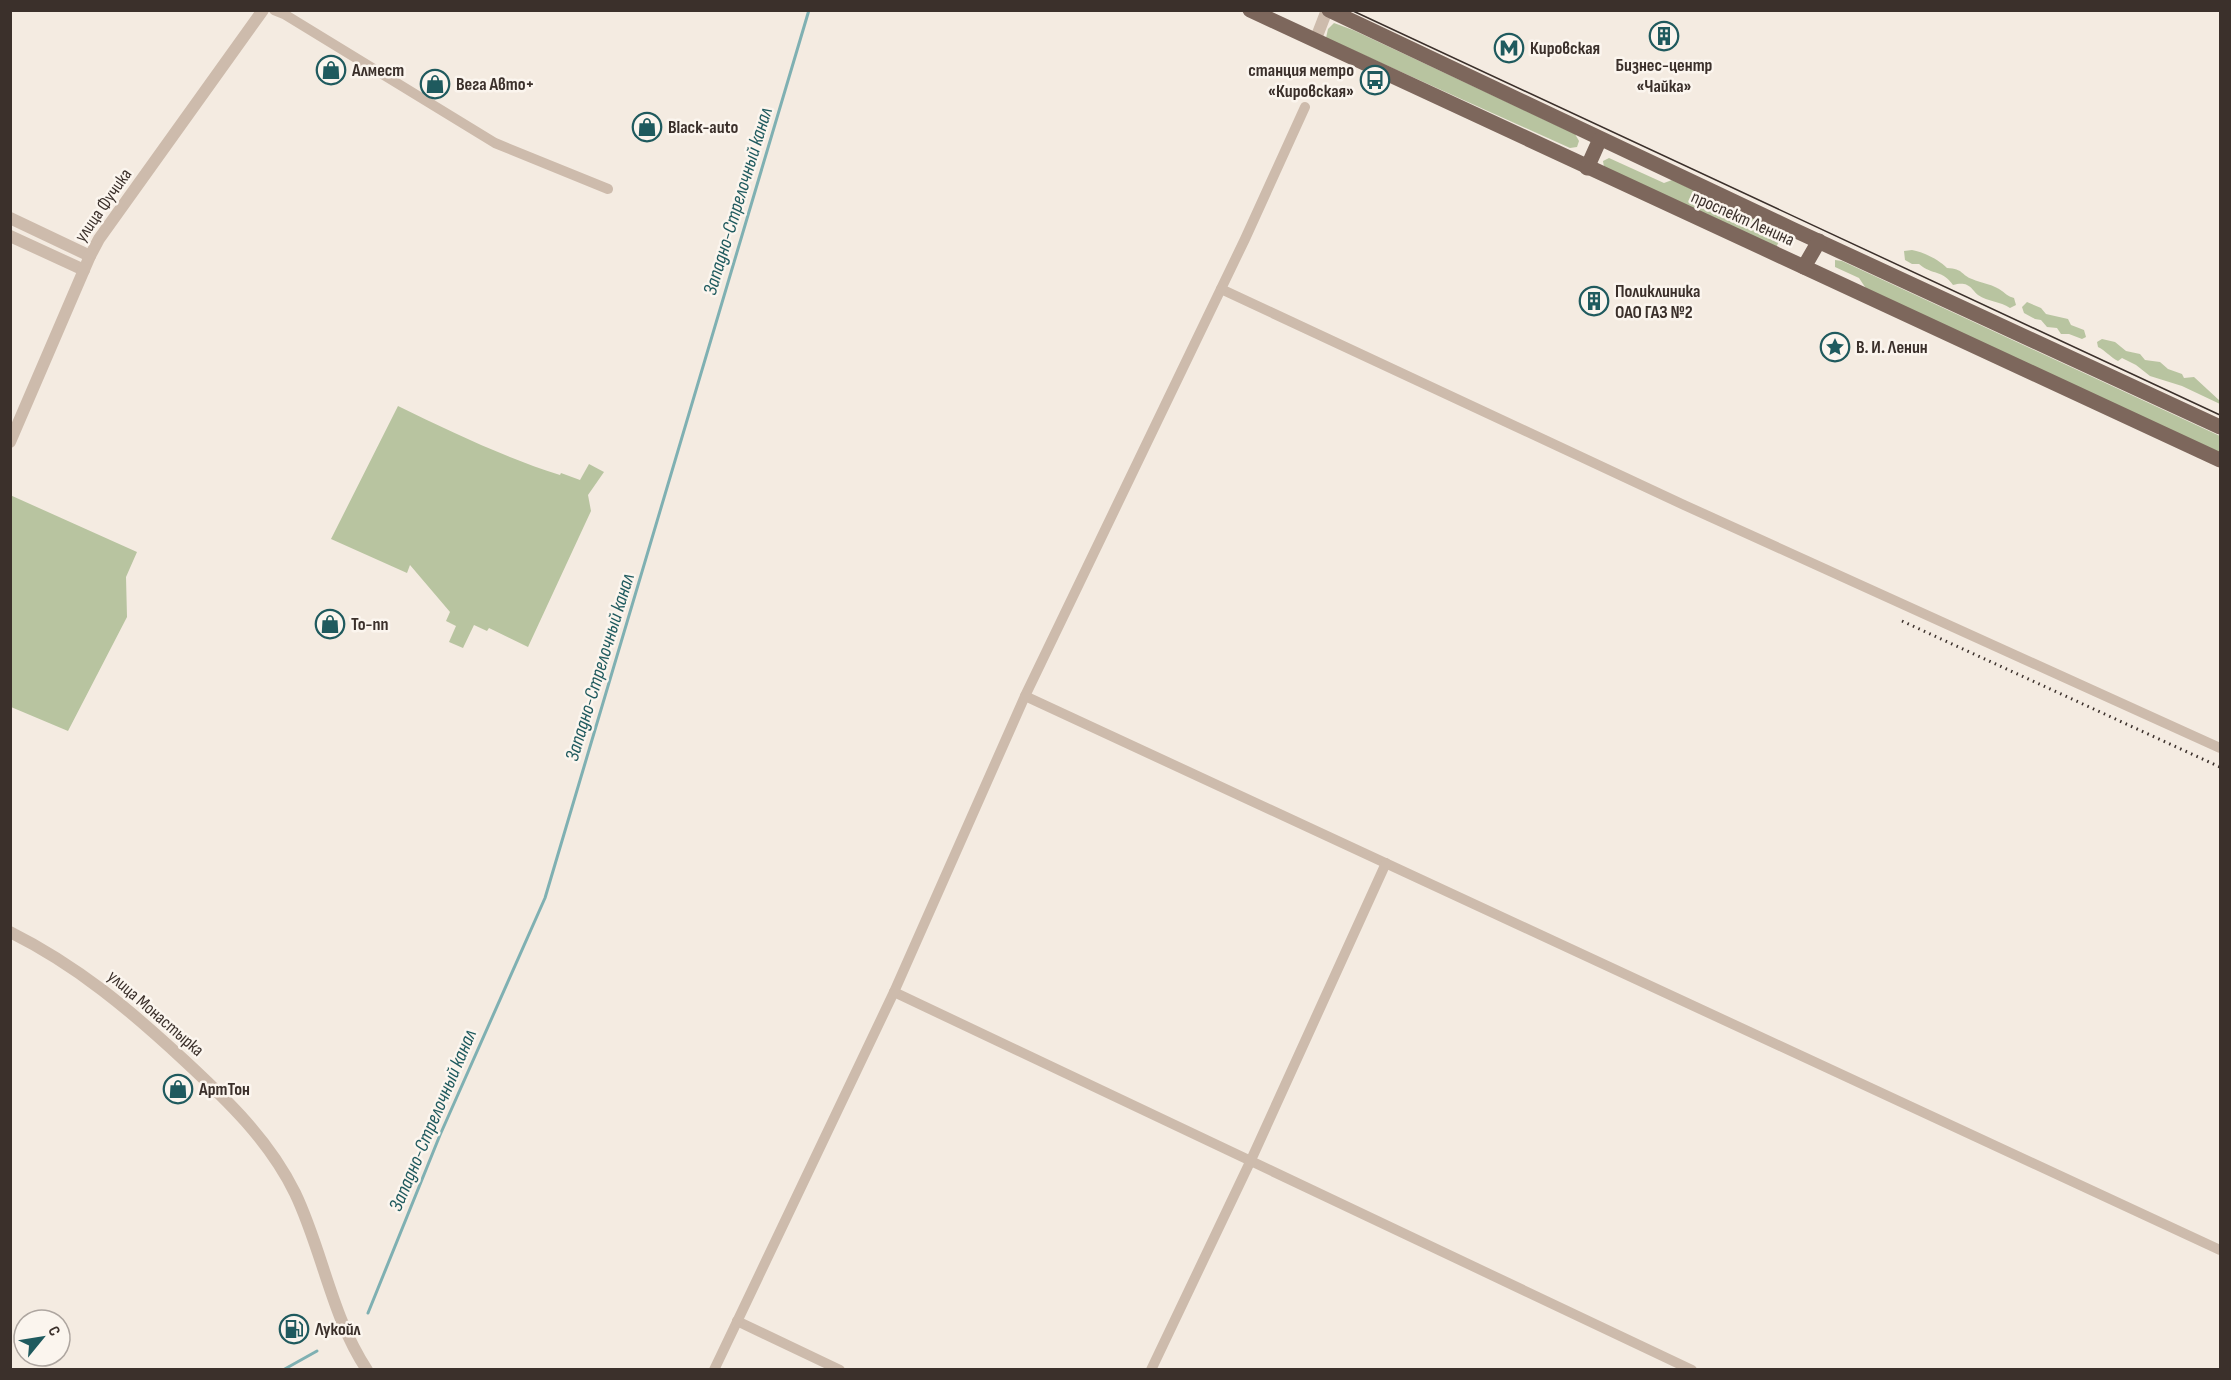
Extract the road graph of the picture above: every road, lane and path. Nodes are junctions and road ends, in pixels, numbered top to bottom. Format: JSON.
{"nodes":[{"id":1,"x":263,"y":10,"type":"edge"},
{"id":2,"x":274,"y":10,"type":"edge"},
{"id":3,"x":1250,"y":10,"type":"edge"},
{"id":4,"x":1328,"y":10,"type":"edge"},
{"id":5,"x":1315,"y":41,"type":"junction"},
{"id":6,"x":1305,"y":107,"type":"dead end"},
{"id":7,"x":1600,"y":139,"type":"junction"},
{"id":8,"x":1587,"y":168,"type":"junction"},
{"id":9,"x":608,"y":189,"type":"dead end"},
{"id":10,"x":10,"y":218,"type":"edge"},
{"id":11,"x":10,"y":236,"type":"edge"},
{"id":12,"x":1819,"y":241,"type":"junction"},
{"id":13,"x":90,"y":256,"type":"junction"},
{"id":14,"x":1804,"y":267,"type":"junction"},
{"id":15,"x":84,"y":270,"type":"junction"},
{"id":16,"x":1221,"y":289,"type":"junction"},
{"id":17,"x":2220,"y":427,"type":"edge"},
{"id":18,"x":10,"y":442,"type":"edge"},
{"id":19,"x":2220,"y":460,"type":"edge"},
{"id":20,"x":1025,"y":696,"type":"junction"},
{"id":21,"x":2220,"y":748,"type":"edge"},
{"id":22,"x":1386,"y":863,"type":"junction"},
{"id":23,"x":10,"y":932,"type":"edge"},
{"id":24,"x":894,"y":992,"type":"junction"},
{"id":25,"x":1251,"y":1160,"type":"junction"},
{"id":26,"x":2220,"y":1250,"type":"edge"},
{"id":27,"x":737,"y":1321,"type":"junction"},
{"id":28,"x":367,"y":1370,"type":"edge"},
{"id":29,"x":714,"y":1370,"type":"edge"},
{"id":30,"x":840,"y":1370,"type":"edge"},
{"id":31,"x":1151,"y":1370,"type":"edge"},
{"id":32,"x":1692,"y":1370,"type":"edge"}],
"edges":[{"from":1,"to":13,"type":"street","name":"улица Фучика"},
{"from":2,"to":9,"type":"street"},
{"from":3,"to":5,"type":"main road","name":"проспект Ленина"},
{"from":4,"to":5,"type":"street"},
{"from":4,"to":7,"type":"main road","name":"проспект Ленина"},
{"from":5,"to":8,"type":"main road","name":"проспект Ленина"},
{"from":6,"to":16,"type":"street"},
{"from":7,"to":8,"type":"main road"},
{"from":7,"to":12,"type":"main road","name":"проспект Ленина"},
{"from":8,"to":14,"type":"main road","name":"проспект Ленина"},
{"from":10,"to":13,"type":"street"},
{"from":11,"to":15,"type":"street"},
{"from":12,"to":14,"type":"main road"},
{"from":12,"to":17,"type":"main road","name":"проспект Ленина"},
{"from":13,"to":15,"type":"street","name":"улица Фучика"},
{"from":14,"to":19,"type":"main road","name":"проспект Ленина"},
{"from":15,"to":18,"type":"street","name":"улица Фучика"},
{"from":16,"to":20,"type":"street"},
{"from":16,"to":21,"type":"street"},
{"from":20,"to":22,"type":"street"},
{"from":20,"to":24,"type":"street"},
{"from":22,"to":25,"type":"street"},
{"from":22,"to":26,"type":"street"},
{"from":23,"to":28,"type":"street","name":"улица Монастырка"},
{"from":24,"to":25,"type":"street"},
{"from":24,"to":27,"type":"street"},
{"from":25,"to":31,"type":"street"},
{"from":25,"to":32,"type":"street"},
{"from":27,"to":29,"type":"street"},
{"from":27,"to":30,"type":"street"}]}
